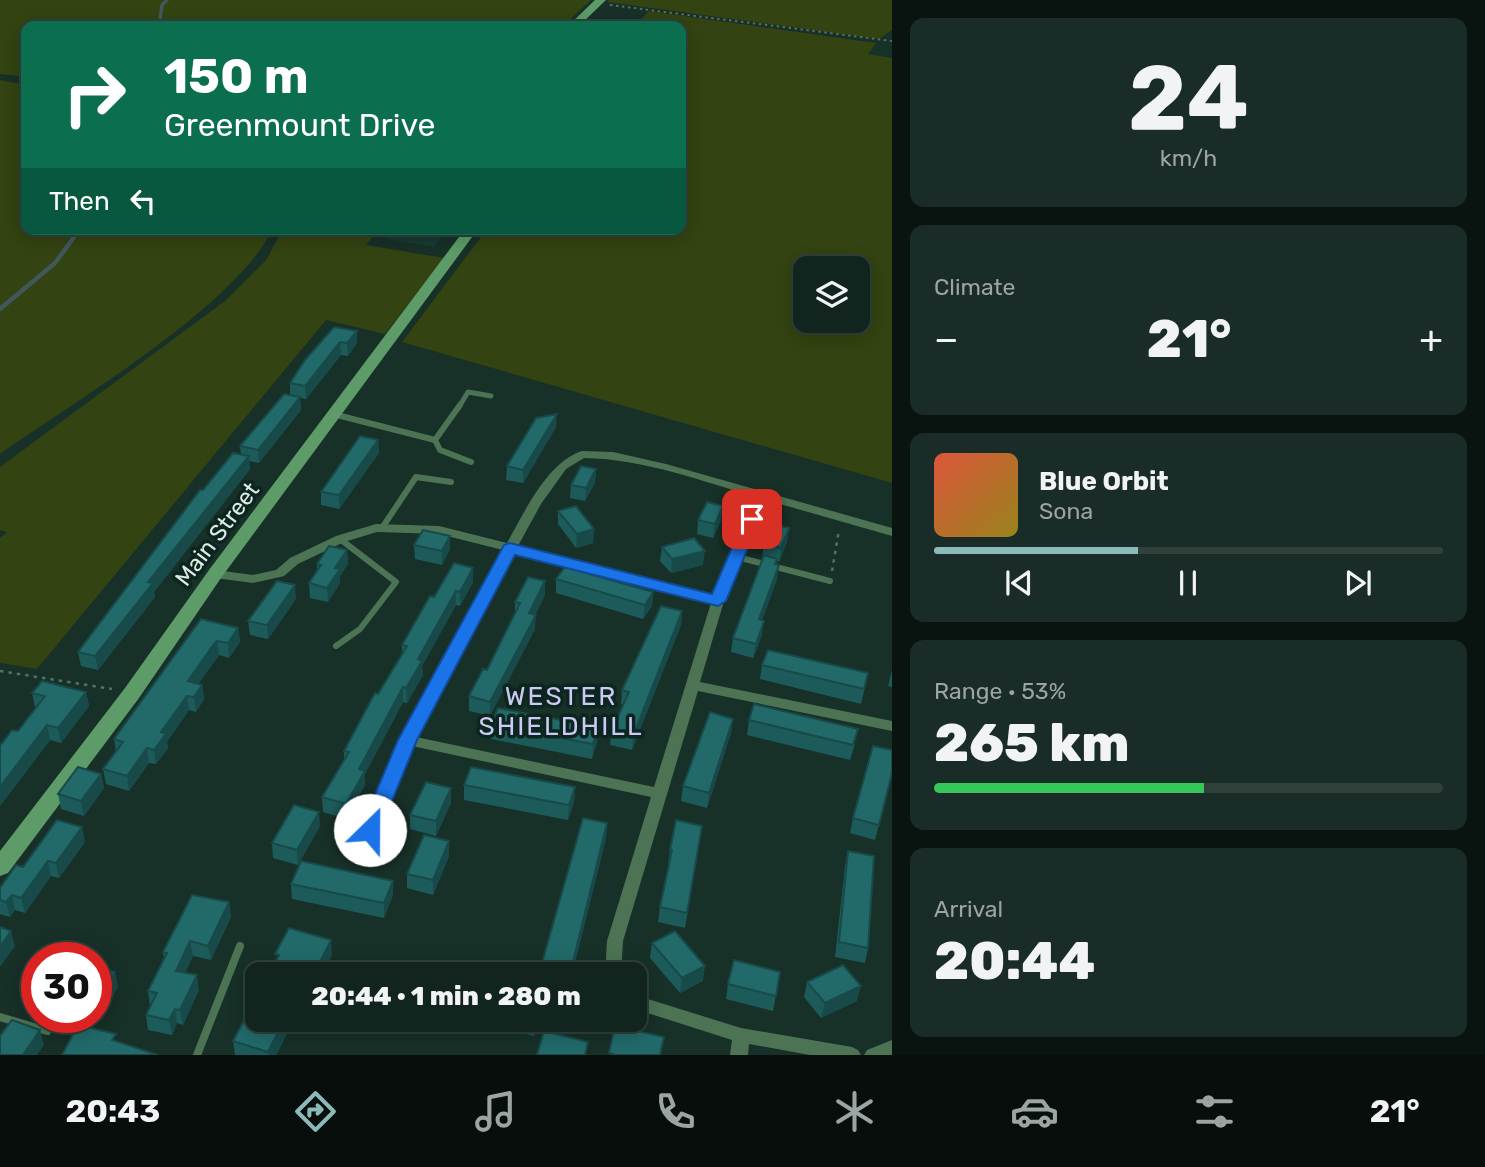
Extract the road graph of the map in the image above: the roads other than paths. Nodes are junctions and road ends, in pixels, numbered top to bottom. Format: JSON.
{"nodes":[{"id":1,"x":599,"y":1,"type":"edge"},
{"id":2,"x":578,"y":21,"type":"edge"},
{"id":3,"x":468,"y":235,"type":"edge"},
{"id":4,"x":491,"y":396,"type":"dead end"},
{"id":5,"x":337,"y":415,"type":"junction"},
{"id":6,"x":435,"y":440,"type":"junction"},
{"id":7,"x":471,"y":462,"type":"dead end"},
{"id":8,"x":451,"y":482,"type":"dead end"},
{"id":9,"x":771,"y":496,"type":"junction"},
{"id":10,"x":382,"y":528,"type":"junction"},
{"id":11,"x":892,"y":532,"type":"edge"},
{"id":12,"x":341,"y":539,"type":"junction"},
{"id":13,"x":510,"y":548,"type":"junction"},
{"id":14,"x":736,"y":557,"type":"junction"},
{"id":15,"x":215,"y":574,"type":"junction"},
{"id":16,"x":830,"y":581,"type":"road end"},
{"id":17,"x":718,"y":601,"type":"junction"},
{"id":18,"x":336,"y":646,"type":"dead end"},
{"id":19,"x":694,"y":685,"type":"junction"},
{"id":20,"x":892,"y":726,"type":"edge"},
{"id":21,"x":407,"y":740,"type":"junction"},
{"id":22,"x":657,"y":793,"type":"junction"},
{"id":23,"x":370,"y":830,"type":"dead end"},
{"id":24,"x":0,"y":867,"type":"edge"},
{"id":25,"x":240,"y":946,"type":"dead end"},
{"id":26,"x":614,"y":962,"type":"edge"},
{"id":27,"x":647,"y":1006,"type":"edge"},
{"id":28,"x":0,"y":1017,"type":"edge"},
{"id":29,"x":21,"y":1023,"type":"edge"},
{"id":30,"x":741,"y":1035,"type":"junction"},
{"id":31,"x":892,"y":1047,"type":"edge"},
{"id":32,"x":197,"y":1055,"type":"edge"},
{"id":33,"x":738,"y":1055,"type":"edge"},
{"id":34,"x":852,"y":1055,"type":"edge"},
{"id":35,"x":873,"y":1055,"type":"edge"}],
"edges":[{"from":1,"to":2,"type":"street"},
{"from":3,"to":5,"type":"street","name":"Main Street"},
{"from":4,"to":6,"type":"lane"},
{"from":5,"to":6,"type":"lane"},
{"from":5,"to":15,"type":"street","name":"Main Street"},
{"from":6,"to":7,"type":"lane"},
{"from":8,"to":10,"type":"lane"},
{"from":9,"to":11,"type":"street"},
{"from":9,"to":13,"type":"street"},
{"from":9,"to":14,"type":"street"},
{"from":10,"to":12,"type":"street"},
{"from":10,"to":13,"type":"street"},
{"from":12,"to":15,"type":"street"},
{"from":12,"to":18,"type":"lane"},
{"from":13,"to":17,"type":"street"},
{"from":13,"to":21,"type":"street"},
{"from":14,"to":16,"type":"lane"},
{"from":14,"to":17,"type":"street"},
{"from":15,"to":24,"type":"street","name":"Main Street"},
{"from":17,"to":19,"type":"street"},
{"from":19,"to":20,"type":"street"},
{"from":19,"to":22,"type":"street"},
{"from":21,"to":22,"type":"street"},
{"from":21,"to":23,"type":"street"},
{"from":22,"to":26,"type":"street"},
{"from":25,"to":32,"type":"lane"},
{"from":27,"to":30,"type":"street"},
{"from":28,"to":29,"type":"lane"},
{"from":30,"to":33,"type":"street"},
{"from":30,"to":34,"type":"street"},
{"from":31,"to":35,"type":"street"}]}
